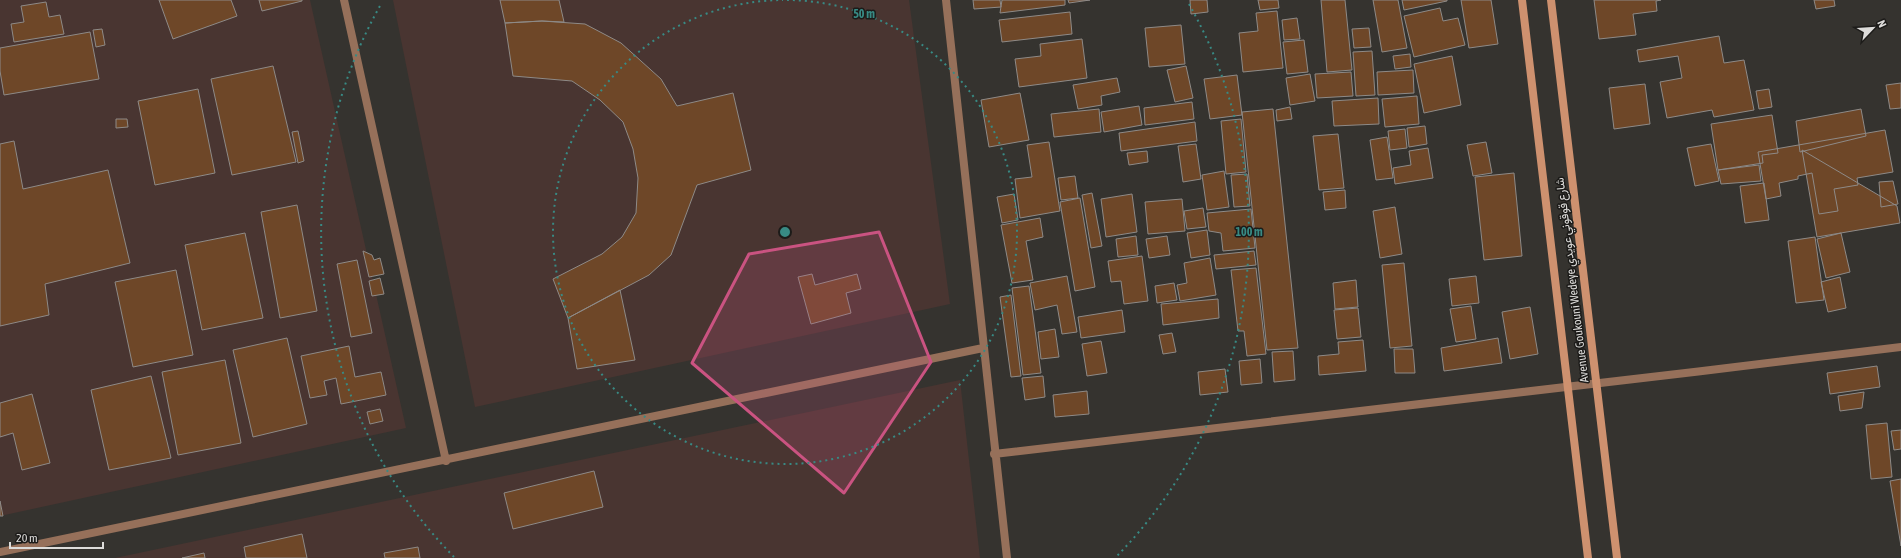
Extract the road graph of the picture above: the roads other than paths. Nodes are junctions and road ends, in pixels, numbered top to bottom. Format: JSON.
{"nodes":[{"id":1,"x":344,"y":0,"type":"edge"},
{"id":2,"x":946,"y":0,"type":"edge"},
{"id":3,"x":1522,"y":0,"type":"edge"},
{"id":4,"x":1551,"y":0,"type":"edge"},
{"id":5,"x":1901,"y":347,"type":"edge"},
{"id":6,"x":983,"y":348,"type":"junction"},
{"id":7,"x":1597,"y":385,"type":"junction"},
{"id":8,"x":1567,"y":386,"type":"junction"},
{"id":9,"x":994,"y":454,"type":"junction"},
{"id":10,"x":446,"y":461,"type":"junction"},
{"id":11,"x":0,"y":552,"type":"edge"},
{"id":12,"x":1007,"y":558,"type":"edge"},
{"id":13,"x":1588,"y":558,"type":"edge"},
{"id":14,"x":1617,"y":558,"type":"edge"}],
"edges":[{"from":1,"to":10,"type":"street"},
{"from":2,"to":6,"type":"street"},
{"from":3,"to":8,"type":"street","name":"Avenue Goukouni Wedeye شارع قوقوني عويدي"},
{"from":4,"to":7,"type":"street","name":"Avenue Goukouni Wedeye شارع قوقوني عويدي"},
{"from":5,"to":7,"type":"street"},
{"from":6,"to":9,"type":"street"},
{"from":6,"to":10,"type":"street"},
{"from":7,"to":8,"type":"street"},
{"from":7,"to":14,"type":"street","name":"Avenue Goukouni Wedeye شارع قوقوني عويدي"},
{"from":8,"to":9,"type":"street"},
{"from":8,"to":13,"type":"street","name":"Avenue Goukouni Wedeye شارع قوقوني عويدي"},
{"from":9,"to":12,"type":"street"},
{"from":10,"to":11,"type":"street"}]}
